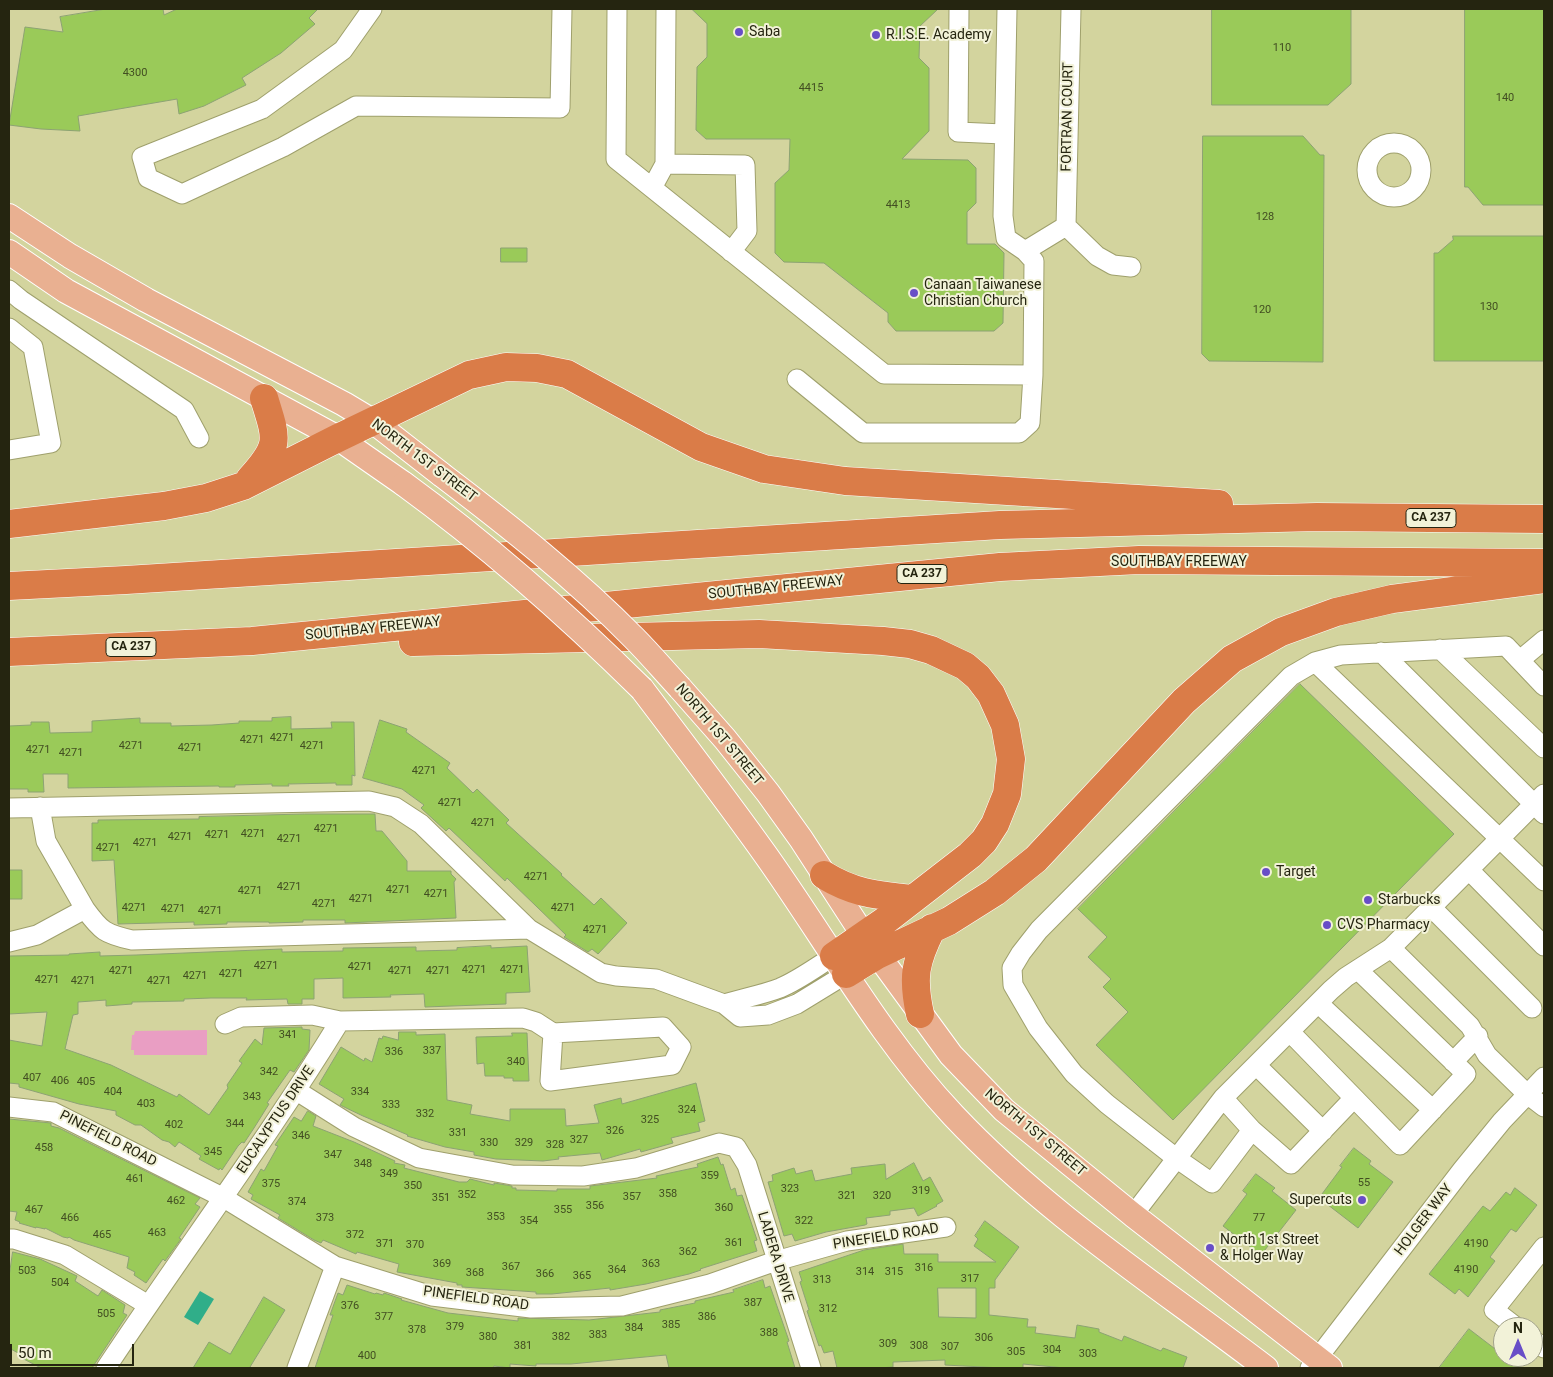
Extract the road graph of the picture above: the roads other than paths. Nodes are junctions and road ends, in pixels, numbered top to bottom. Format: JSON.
{"nodes":[{"id":1,"x":372,"y":9,"type":"edge"},
{"id":2,"x":562,"y":9,"type":"edge"},
{"id":3,"x":617,"y":9,"type":"edge"},
{"id":4,"x":666,"y":9,"type":"edge"},
{"id":5,"x":959,"y":9,"type":"edge"},
{"id":6,"x":1007,"y":9,"type":"edge"},
{"id":7,"x":1071,"y":9,"type":"edge"},
{"id":8,"x":1003,"y":134,"type":"junction"},
{"id":9,"x":665,"y":164,"type":"junction"},
{"id":10,"x":652,"y":188,"type":"junction"},
{"id":11,"x":9,"y":216,"type":"edge"},
{"id":12,"x":1066,"y":226,"type":"junction"},
{"id":13,"x":1024,"y":251,"type":"junction"},
{"id":14,"x":9,"y":252,"type":"edge"},
{"id":15,"x":731,"y":252,"type":"junction"},
{"id":16,"x":1131,"y":267,"type":"dead end"},
{"id":17,"x":9,"y":290,"type":"edge"},
{"id":18,"x":9,"y":328,"type":"edge"},
{"id":19,"x":1033,"y":375,"type":"junction"},
{"id":20,"x":798,"y":379,"type":"dead end"},
{"id":21,"x":264,"y":398,"type":"junction"},
{"id":22,"x":374,"y":422,"type":"junction"},
{"id":23,"x":199,"y":438,"type":"dead end"},
{"id":24,"x":338,"y":438,"type":"junction"},
{"id":25,"x":9,"y":450,"type":"edge"},
{"id":26,"x":244,"y":486,"type":"junction"},
{"id":27,"x":1318,"y":517,"type":"junction"},
{"id":28,"x":1544,"y":519,"type":"edge"},
{"id":29,"x":9,"y":524,"type":"edge"},
{"id":30,"x":1544,"y":563,"type":"edge"},
{"id":31,"x":1544,"y":579,"type":"edge"},
{"id":32,"x":9,"y":586,"type":"edge"},
{"id":33,"x":1544,"y":640,"type":"edge"},
{"id":34,"x":252,"y":641,"type":"junction"},
{"id":35,"x":1440,"y":649,"type":"junction"},
{"id":36,"x":9,"y":652,"type":"edge"},
{"id":37,"x":1381,"y":652,"type":"junction"},
{"id":38,"x":1520,"y":660,"type":"junction"},
{"id":39,"x":1315,"y":662,"type":"junction"},
{"id":40,"x":1544,"y":686,"type":"edge"},
{"id":41,"x":1544,"y":748,"type":"edge"},
{"id":42,"x":1541,"y":804,"type":"edge"},
{"id":43,"x":40,"y":807,"type":"junction"},
{"id":44,"x":9,"y":808,"type":"edge"},
{"id":45,"x":1500,"y":838,"type":"junction"},
{"id":46,"x":1469,"y":870,"type":"junction"},
{"id":47,"x":824,"y":875,"type":"junction"},
{"id":48,"x":1544,"y":881,"type":"edge"},
{"id":49,"x":913,"y":899,"type":"junction"},
{"id":50,"x":1432,"y":907,"type":"junction"},
{"id":51,"x":85,"y":909,"type":"junction"},
{"id":52,"x":932,"y":928,"type":"junction"},
{"id":53,"x":529,"y":929,"type":"junction"},
{"id":54,"x":9,"y":942,"type":"edge"},
{"id":55,"x":870,"y":946,"type":"junction"},
{"id":56,"x":1544,"y":946,"type":"edge"},
{"id":57,"x":1391,"y":948,"type":"junction"},
{"id":58,"x":840,"y":965,"type":"junction"},
{"id":59,"x":1358,"y":970,"type":"junction"},
{"id":60,"x":1318,"y":1003,"type":"junction"},
{"id":61,"x":1532,"y":1008,"type":"dead end"},
{"id":62,"x":920,"y":1014,"type":"junction"},
{"id":63,"x":340,"y":1021,"type":"junction"},
{"id":64,"x":225,"y":1024,"type":"dead end"},
{"id":65,"x":1290,"y":1032,"type":"junction"},
{"id":66,"x":553,"y":1033,"type":"junction"},
{"id":67,"x":1478,"y":1036,"type":"junction"},
{"id":68,"x":1453,"y":1062,"type":"junction"},
{"id":69,"x":1256,"y":1065,"type":"junction"},
{"id":70,"x":1544,"y":1077,"type":"edge"},
{"id":71,"x":297,"y":1091,"type":"junction"},
{"id":72,"x":1527,"y":1094,"type":"junction"},
{"id":73,"x":1223,"y":1098,"type":"junction"},
{"id":74,"x":1354,"y":1098,"type":"junction"},
{"id":75,"x":9,"y":1107,"type":"edge"},
{"id":76,"x":1544,"y":1107,"type":"edge"},
{"id":77,"x":1433,"y":1110,"type":"junction"},
{"id":78,"x":1252,"y":1130,"type":"junction"},
{"id":79,"x":1323,"y":1131,"type":"junction"},
{"id":80,"x":1176,"y":1158,"type":"junction"},
{"id":81,"x":224,"y":1198,"type":"junction"},
{"id":82,"x":1133,"y":1215,"type":"junction"},
{"id":83,"x":946,"y":1227,"type":"dead end"},
{"id":84,"x":9,"y":1239,"type":"edge"},
{"id":85,"x":1544,"y":1248,"type":"edge"},
{"id":86,"x":776,"y":1261,"type":"junction"},
{"id":87,"x":335,"y":1266,"type":"junction"},
{"id":88,"x":148,"y":1305,"type":"junction"},
{"id":89,"x":1503,"y":1317,"type":"edge"},
{"id":90,"x":1319,"y":1365,"type":"edge"},
{"id":91,"x":106,"y":1368,"type":"edge"},
{"id":92,"x":297,"y":1368,"type":"edge"},
{"id":93,"x":811,"y":1368,"type":"edge"},
{"id":94,"x":1266,"y":1368,"type":"edge"}],
"edges":[{"from":1,"to":2,"type":"street"},
{"from":3,"to":10,"type":"street"},
{"from":4,"to":9,"type":"street"},
{"from":5,"to":8,"type":"street"},
{"from":6,"to":8,"type":"street"},
{"from":7,"to":12,"type":"street","name":"FORTRAN COURT"},
{"from":8,"to":13,"type":"street"},
{"from":9,"to":10,"type":"street"},
{"from":9,"to":15,"type":"street"},
{"from":10,"to":15,"type":"street"},
{"from":11,"to":22,"type":"main road","name":"NORTH 1ST STREET"},
{"from":12,"to":13,"type":"street"},
{"from":12,"to":16,"type":"street"},
{"from":13,"to":19,"type":"street"},
{"from":14,"to":21,"type":"main road"},
{"from":15,"to":19,"type":"street"},
{"from":17,"to":23,"type":"street"},
{"from":18,"to":25,"type":"street"},
{"from":19,"to":20,"type":"street"},
{"from":21,"to":24,"type":"main road"},
{"from":21,"to":26,"type":"highway"},
{"from":22,"to":24,"type":"highway"},
{"from":22,"to":27,"type":"highway"},
{"from":22,"to":47,"type":"main road","name":"NORTH 1ST STREET","bridge":true},
{"from":24,"to":26,"type":"highway"},
{"from":24,"to":58,"type":"main road","bridge":true},
{"from":26,"to":29,"type":"highway"},
{"from":27,"to":28,"type":"highway","number":"CA 237"},
{"from":27,"to":32,"type":"highway","number":"CA 237"},
{"from":30,"to":34,"type":"highway","name":"SOUTHBAY FREEWAY","number":"CA 237"},
{"from":31,"to":52,"type":"highway"},
{"from":33,"to":38,"type":"street"},
{"from":34,"to":36,"type":"highway","name":"SOUTHBAY FREEWAY","number":"CA 237"},
{"from":34,"to":49,"type":"highway"},
{"from":35,"to":37,"type":"street"},
{"from":35,"to":38,"type":"street"},
{"from":35,"to":41,"type":"street"},
{"from":37,"to":39,"type":"street"},
{"from":37,"to":42,"type":"street"},
{"from":38,"to":40,"type":"street"},
{"from":39,"to":45,"type":"street"},
{"from":39,"to":80,"type":"street"},
{"from":42,"to":45,"type":"street"},
{"from":43,"to":44,"type":"street"},
{"from":43,"to":51,"type":"street"},
{"from":43,"to":53,"type":"street"},
{"from":45,"to":46,"type":"street"},
{"from":45,"to":48,"type":"street"},
{"from":46,"to":50,"type":"street"},
{"from":46,"to":56,"type":"street"},
{"from":47,"to":49,"type":"highway"},
{"from":47,"to":55,"type":"main road","name":"NORTH 1ST STREET"},
{"from":49,"to":55,"type":"highway"},
{"from":50,"to":57,"type":"street"},
{"from":50,"to":61,"type":"street"},
{"from":51,"to":53,"type":"street"},
{"from":51,"to":54,"type":"street"},
{"from":52,"to":55,"type":"highway"},
{"from":52,"to":62,"type":"highway"},
{"from":53,"to":58,"type":"street"},
{"from":55,"to":58,"type":"highway"},
{"from":55,"to":62,"type":"main road","name":"NORTH 1ST STREET"},
{"from":57,"to":59,"type":"street"},
{"from":57,"to":67,"type":"street"},
{"from":58,"to":94,"type":"main road"},
{"from":59,"to":60,"type":"street"},
{"from":59,"to":68,"type":"street"},
{"from":60,"to":65,"type":"street"},
{"from":60,"to":77,"type":"street"},
{"from":62,"to":82,"type":"main road","name":"NORTH 1ST STREET"},
{"from":63,"to":64,"type":"street"},
{"from":63,"to":66,"type":"street"},
{"from":63,"to":71,"type":"street","name":"EUCALYPTUS DRIVE"},
{"from":65,"to":69,"type":"street"},
{"from":65,"to":74,"type":"street"},
{"from":66,"to":66,"type":"street"},
{"from":67,"to":68,"type":"street"},
{"from":67,"to":72,"type":"street"},
{"from":68,"to":77,"type":"street"},
{"from":69,"to":73,"type":"street"},
{"from":69,"to":79,"type":"street"},
{"from":70,"to":72,"type":"street","name":"HOLGER WAY"},
{"from":71,"to":81,"type":"street","name":"EUCALYPTUS DRIVE"},
{"from":71,"to":86,"type":"street","name":"LADERA DRIVE"},
{"from":72,"to":76,"type":"street"},
{"from":72,"to":90,"type":"street","name":"HOLGER WAY"},
{"from":73,"to":78,"type":"street"},
{"from":73,"to":80,"type":"street"},
{"from":74,"to":77,"type":"street"},
{"from":74,"to":79,"type":"street"},
{"from":75,"to":81,"type":"street","name":"PINEFIELD ROAD"},
{"from":78,"to":79,"type":"street"},
{"from":78,"to":80,"type":"street"},
{"from":80,"to":82,"type":"street"},
{"from":81,"to":87,"type":"street","name":"PINEFIELD ROAD"},
{"from":81,"to":88,"type":"street","name":"EUCALYPTUS DRIVE"},
{"from":82,"to":90,"type":"main road","name":"NORTH 1ST STREET"},
{"from":83,"to":86,"type":"street","name":"PINEFIELD ROAD"},
{"from":84,"to":88,"type":"street"},
{"from":85,"to":89,"type":"street"},
{"from":86,"to":87,"type":"street","name":"PINEFIELD ROAD"},
{"from":86,"to":93,"type":"street","name":"LADERA DRIVE"},
{"from":87,"to":92,"type":"street"},
{"from":88,"to":91,"type":"street","name":"EUCALYPTUS DRIVE"}]}
